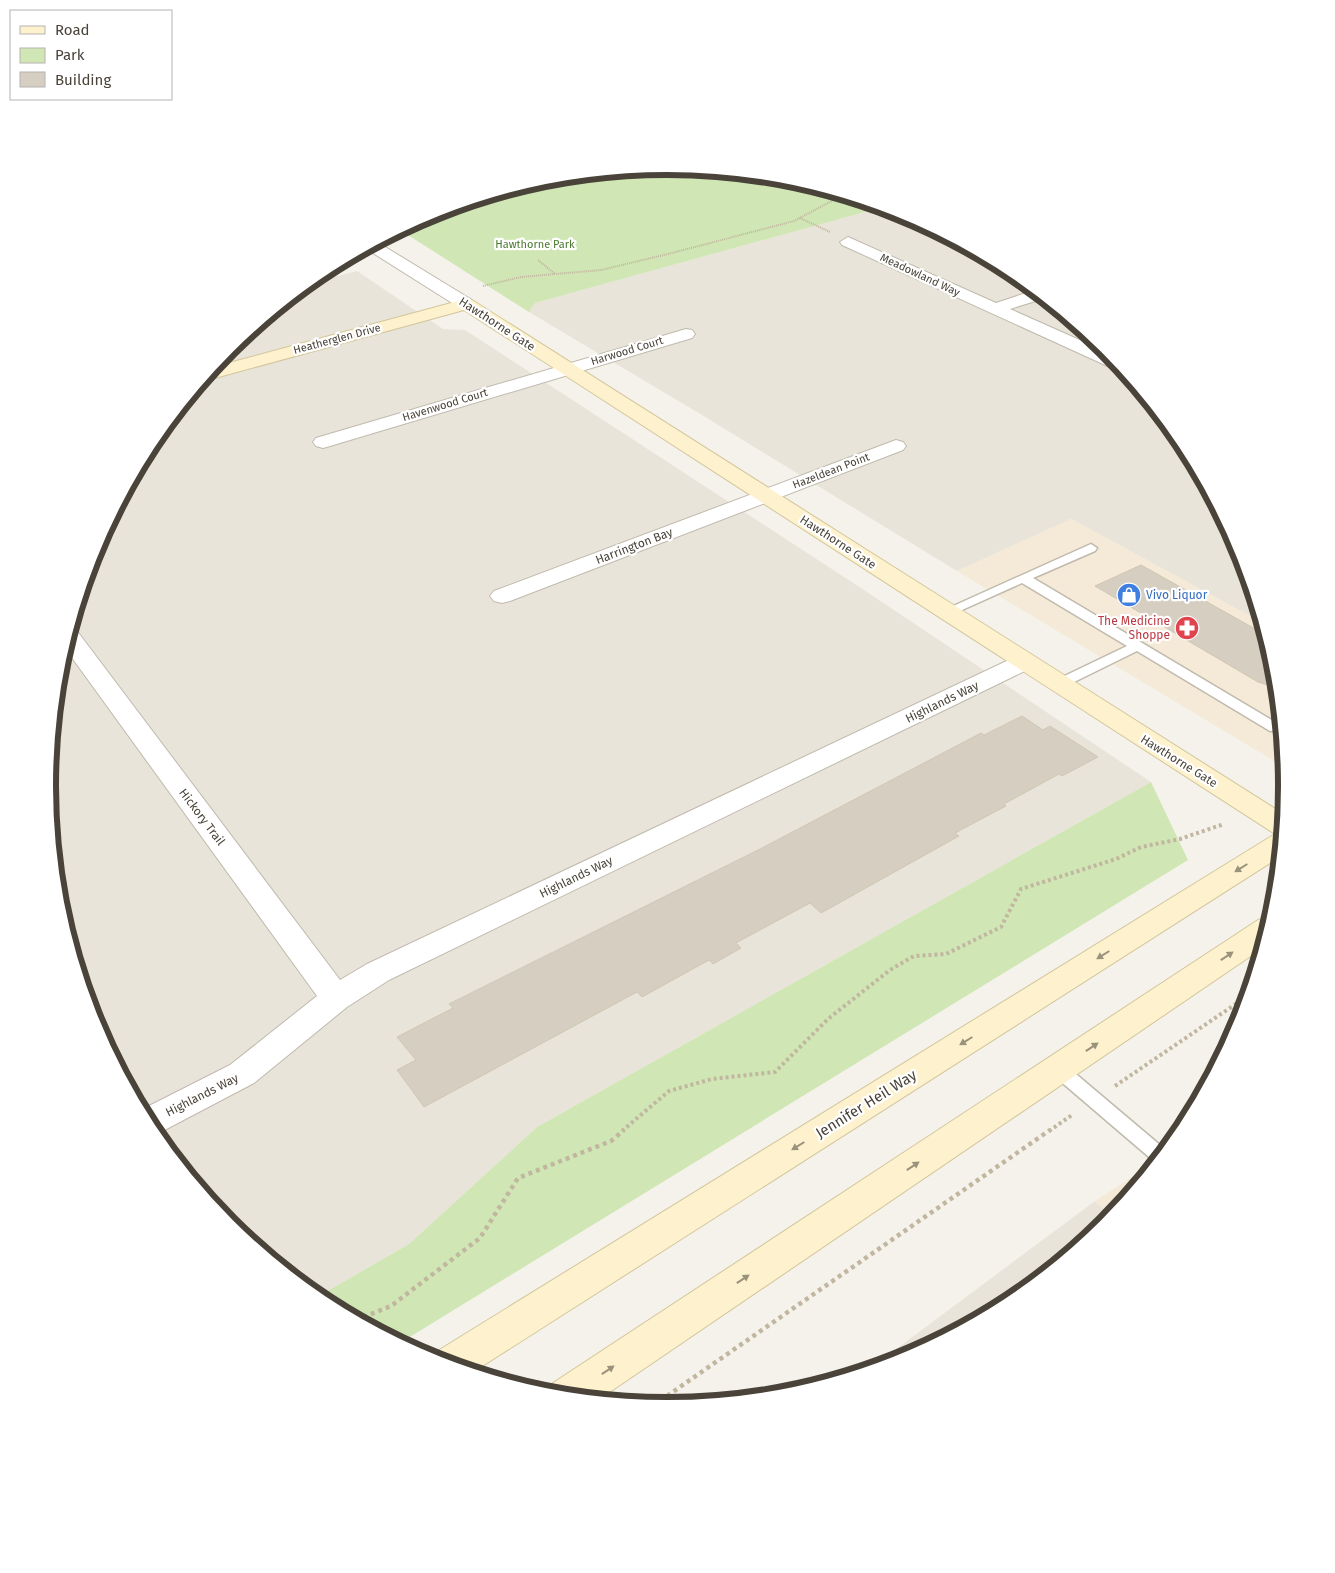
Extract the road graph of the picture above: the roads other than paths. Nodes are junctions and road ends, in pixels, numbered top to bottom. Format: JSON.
{"nodes":[{"id":1,"x":848,"y":242,"type":"road end"},
{"id":2,"x":377,"y":249,"type":"edge"},
{"id":3,"x":1032,"y":296,"type":"edge"},
{"id":4,"x":466,"y":304,"type":"junction"},
{"id":5,"x":993,"y":309,"type":"junction"},
{"id":6,"x":686,"y":334,"type":"dead end"},
{"id":7,"x":1103,"y":358,"type":"edge"},
{"id":8,"x":568,"y":369,"type":"junction"},
{"id":9,"x":219,"y":371,"type":"edge"},
{"id":10,"x":323,"y":442,"type":"dead end"},
{"id":11,"x":896,"y":446,"type":"dead end"},
{"id":12,"x":766,"y":496,"type":"junction"},
{"id":13,"x":1091,"y":548,"type":"dead end"},
{"id":14,"x":1023,"y":578,"type":"junction"},
{"id":15,"x":502,"y":596,"type":"dead end"},
{"id":16,"x":946,"y":612,"type":"junction"},
{"id":17,"x":73,"y":643,"type":"edge"},
{"id":18,"x":1137,"y":646,"type":"junction"},
{"id":19,"x":1024,"y":662,"type":"junction"},
{"id":20,"x":1059,"y":684,"type":"junction"},
{"id":21,"x":1276,"y":728,"type":"edge"},
{"id":22,"x":1277,"y":823,"type":"edge"},
{"id":23,"x":1275,"y":846,"type":"edge"},
{"id":24,"x":1261,"y":934,"type":"edge"},
{"id":25,"x":336,"y":998,"type":"junction"},
{"id":26,"x":1058,"y":1069,"type":"junction"},
{"id":27,"x":155,"y":1119,"type":"edge"},
{"id":28,"x":1156,"y":1153,"type":"edge"},
{"id":29,"x":458,"y":1360,"type":"edge"},
{"id":30,"x":576,"y":1391,"type":"edge"}],
"edges":[{"from":1,"to":5,"type":"street","name":"Meadowland Way"},
{"from":2,"to":4,"type":"street","name":"Hawthorne Gate"},
{"from":3,"to":5,"type":"street"},
{"from":4,"to":8,"type":"street","name":"Hawthorne Gate"},
{"from":4,"to":9,"type":"street","name":"Heatherglen Drive"},
{"from":5,"to":7,"type":"street","name":"Meadowland Way"},
{"from":6,"to":8,"type":"street","name":"Harwood Court"},
{"from":8,"to":10,"type":"street","name":"Havenwood Court"},
{"from":8,"to":12,"type":"street","name":"Hawthorne Gate"},
{"from":11,"to":12,"type":"street","name":"Hazeldean Point"},
{"from":12,"to":15,"type":"street","name":"Harrington Bay"},
{"from":12,"to":16,"type":"street","name":"Hawthorne Gate"},
{"from":13,"to":14,"type":"lane"},
{"from":14,"to":16,"type":"lane"},
{"from":14,"to":18,"type":"lane"},
{"from":16,"to":19,"type":"street","name":"Hawthorne Gate"},
{"from":17,"to":25,"type":"street","name":"Hickory Trail"},
{"from":18,"to":20,"type":"lane"},
{"from":18,"to":21,"type":"lane"},
{"from":19,"to":20,"type":"street","name":"Hawthorne Gate"},
{"from":19,"to":25,"type":"street","name":"Highlands Way"},
{"from":20,"to":22,"type":"street","name":"Hawthorne Gate"},
{"from":23,"to":29,"type":"street","name":"Jennifer Heil Way","one_way":true},
{"from":26,"to":24,"type":"street","one_way":true},
{"from":25,"to":27,"type":"street","name":"Highlands Way"},
{"from":26,"to":28,"type":"lane"},
{"from":30,"to":26,"type":"street","one_way":true}]}
